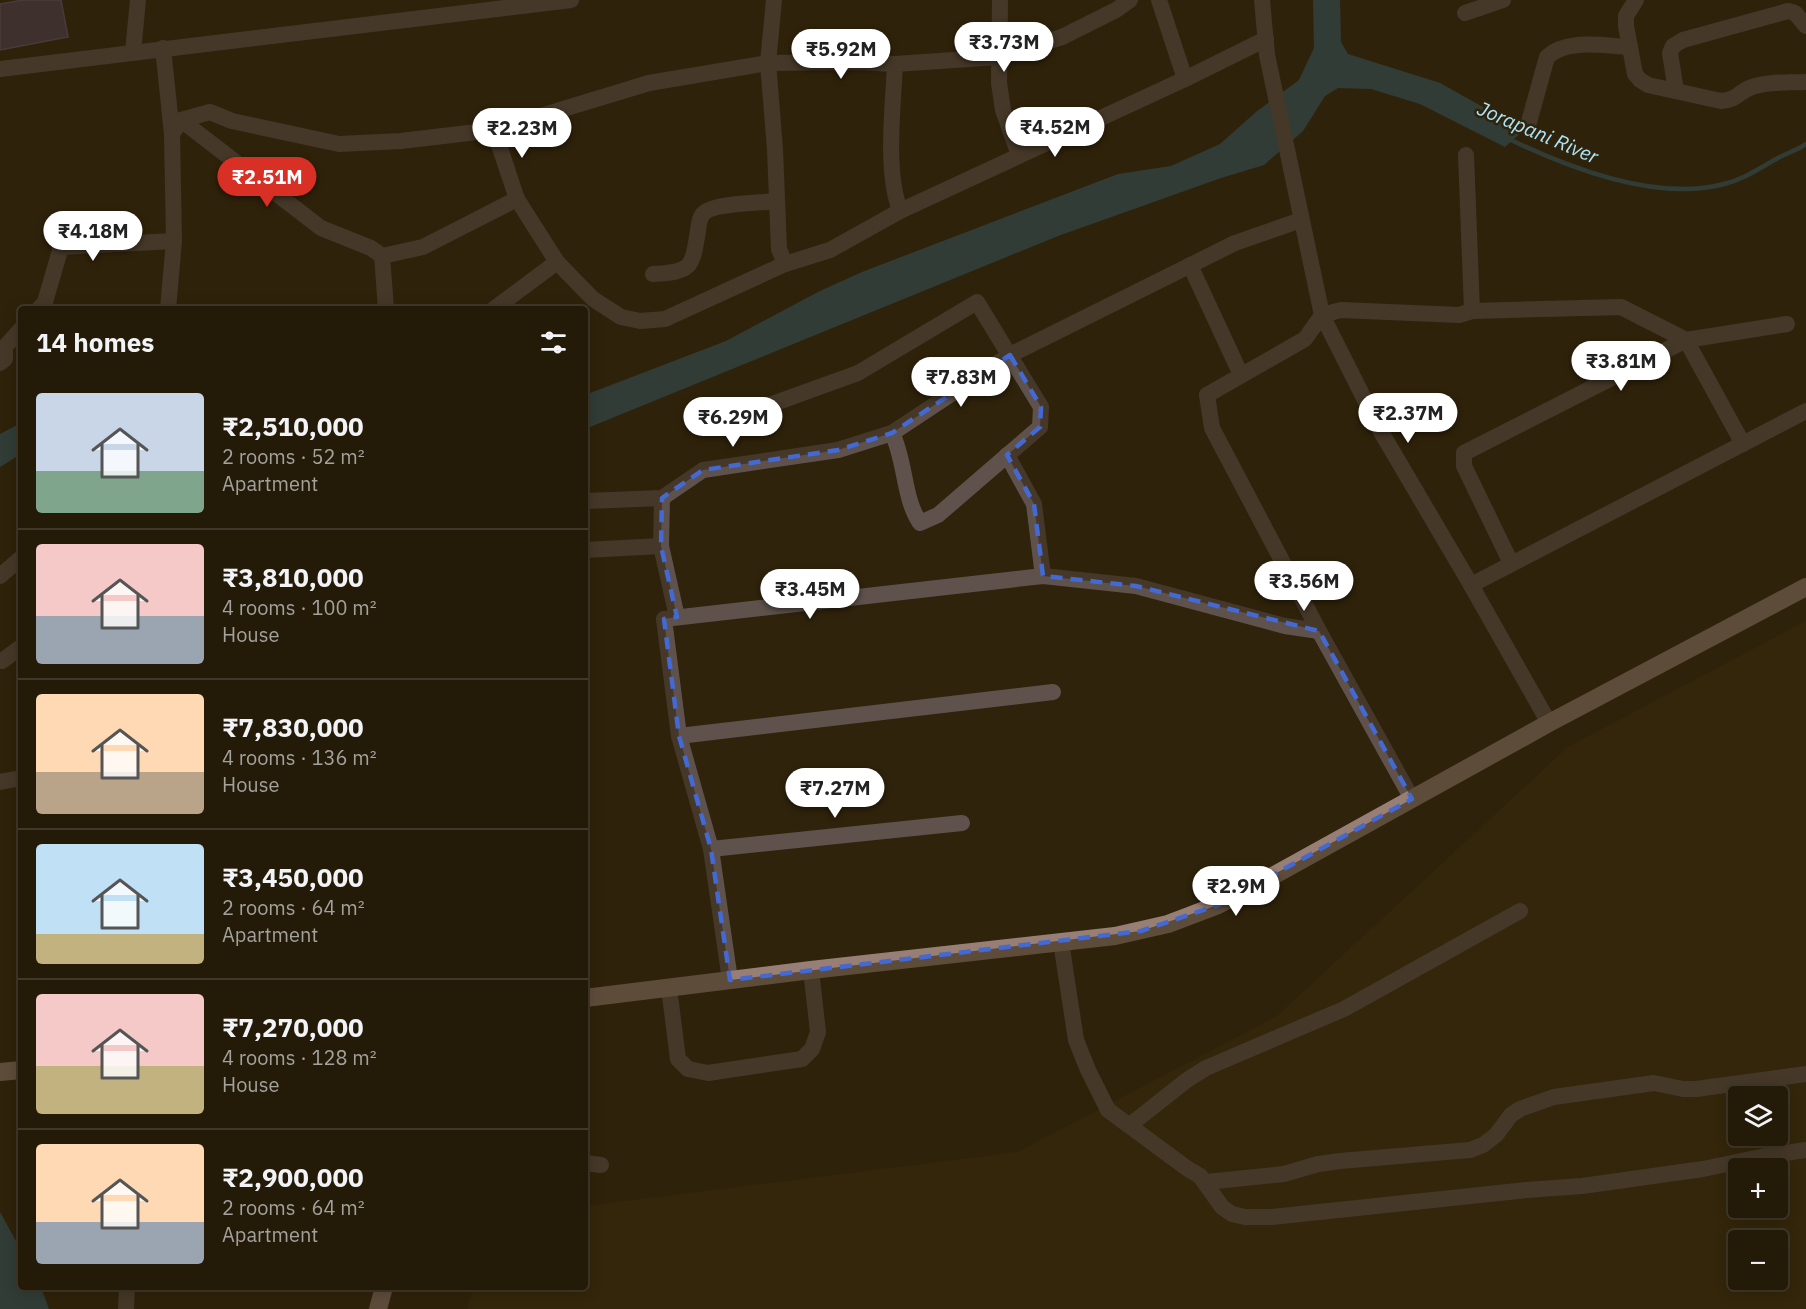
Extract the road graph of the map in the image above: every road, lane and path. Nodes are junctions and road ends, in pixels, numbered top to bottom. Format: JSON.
{"nodes":[{"id":1,"x":138,"y":0,"type":"edge"},
{"id":2,"x":571,"y":0,"type":"edge"},
{"id":3,"x":774,"y":0,"type":"edge"},
{"id":4,"x":1000,"y":0,"type":"edge"},
{"id":5,"x":1130,"y":0,"type":"edge"},
{"id":6,"x":1159,"y":0,"type":"edge"},
{"id":7,"x":1262,"y":0,"type":"edge"},
{"id":8,"x":1503,"y":0,"type":"edge"},
{"id":9,"x":1636,"y":0,"type":"edge"},
{"id":10,"x":1795,"y":6,"type":"edge"},
{"id":11,"x":1465,"y":14,"type":"dead end"},
{"id":12,"x":1806,"y":26,"type":"edge"},
{"id":13,"x":1266,"y":47,"type":"junction"},
{"id":14,"x":1630,"y":47,"type":"junction"},
{"id":15,"x":163,"y":48,"type":"junction"},
{"id":16,"x":133,"y":52,"type":"junction"},
{"id":17,"x":998,"y":57,"type":"junction"},
{"id":18,"x":768,"y":63,"type":"junction"},
{"id":19,"x":894,"y":64,"type":"junction"},
{"id":20,"x":0,"y":69,"type":"edge"},
{"id":21,"x":1185,"y":79,"type":"junction"},
{"id":22,"x":1806,"y":82,"type":"edge"},
{"id":23,"x":1676,"y":91,"type":"junction"},
{"id":24,"x":1529,"y":122,"type":"dead end"},
{"id":25,"x":176,"y":127,"type":"junction"},
{"id":26,"x":494,"y":130,"type":"junction"},
{"id":27,"x":1019,"y":156,"type":"junction"},
{"id":28,"x":1466,"y":156,"type":"dead end"},
{"id":29,"x":517,"y":199,"type":"junction"},
{"id":30,"x":777,"y":201,"type":"junction"},
{"id":31,"x":900,"y":211,"type":"junction"},
{"id":32,"x":1301,"y":220,"type":"junction"},
{"id":33,"x":174,"y":241,"type":"junction"},
{"id":34,"x":382,"y":256,"type":"junction"},
{"id":35,"x":557,"y":262,"type":"junction"},
{"id":36,"x":785,"y":264,"type":"junction"},
{"id":37,"x":1190,"y":265,"type":"junction"},
{"id":38,"x":653,"y":274,"type":"dead end"},
{"id":39,"x":42,"y":306,"type":"edge"},
{"id":40,"x":168,"y":306,"type":"edge"},
{"id":41,"x":386,"y":306,"type":"edge"},
{"id":42,"x":498,"y":306,"type":"edge"},
{"id":43,"x":1472,"y":311,"type":"junction"},
{"id":44,"x":1322,"y":315,"type":"junction"},
{"id":45,"x":1787,"y":324,"type":"dead end"},
{"id":46,"x":18,"y":332,"type":"edge"},
{"id":47,"x":1686,"y":340,"type":"junction"},
{"id":48,"x":2,"y":345,"type":"edge"},
{"id":49,"x":1010,"y":355,"type":"junction"},
{"id":50,"x":0,"y":363,"type":"edge"},
{"id":51,"x":1241,"y":375,"type":"junction"},
{"id":52,"x":1806,"y":411,"type":"edge"},
{"id":53,"x":706,"y":428,"type":"dead end"},
{"id":54,"x":892,"y":433,"type":"junction"},
{"id":55,"x":1743,"y":444,"type":"junction"},
{"id":56,"x":1007,"y":455,"type":"junction"},
{"id":57,"x":662,"y":498,"type":"junction"},
{"id":58,"x":588,"y":501,"type":"edge"},
{"id":59,"x":661,"y":546,"type":"junction"},
{"id":60,"x":588,"y":550,"type":"edge"},
{"id":61,"x":18,"y":561,"type":"edge"},
{"id":62,"x":1511,"y":563,"type":"junction"},
{"id":63,"x":0,"y":576,"type":"edge"},
{"id":64,"x":1043,"y":576,"type":"junction"},
{"id":65,"x":1471,"y":585,"type":"junction"},
{"id":66,"x":1806,"y":587,"type":"edge"},
{"id":67,"x":677,"y":617,"type":"junction"},
{"id":68,"x":1318,"y":631,"type":"junction"},
{"id":69,"x":18,"y":649,"type":"edge"},
{"id":70,"x":2,"y":661,"type":"dead end"},
{"id":71,"x":1053,"y":692,"type":"dead end"},
{"id":72,"x":1550,"y":723,"type":"junction"},
{"id":73,"x":679,"y":736,"type":"junction"},
{"id":74,"x":18,"y":779,"type":"edge"},
{"id":75,"x":0,"y":782,"type":"edge"},
{"id":76,"x":1412,"y":799,"type":"junction"},
{"id":77,"x":962,"y":823,"type":"dead end"},
{"id":78,"x":711,"y":849,"type":"junction"},
{"id":79,"x":1520,"y":911,"type":"dead end"},
{"id":80,"x":1061,"y":942,"type":"junction"},
{"id":81,"x":811,"y":970,"type":"junction"},
{"id":82,"x":730,"y":980,"type":"junction"},
{"id":83,"x":669,"y":988,"type":"junction"},
{"id":84,"x":588,"y":998,"type":"edge"},
{"id":85,"x":18,"y":1070,"type":"edge"},
{"id":86,"x":0,"y":1071,"type":"edge"},
{"id":87,"x":1806,"y":1074,"type":"edge"},
{"id":88,"x":1130,"y":1125,"type":"junction"},
{"id":89,"x":1806,"y":1150,"type":"edge"},
{"id":90,"x":1206,"y":1182,"type":"junction"},
{"id":91,"x":127,"y":1290,"type":"edge"},
{"id":92,"x":383,"y":1290,"type":"edge"},
{"id":93,"x":126,"y":1309,"type":"edge"},
{"id":94,"x":378,"y":1309,"type":"edge"}],
"edges":[{"from":1,"to":16,"type":"street"},
{"from":2,"to":15,"type":"street"},
{"from":3,"to":18,"type":"street"},
{"from":4,"to":17,"type":"street"},
{"from":5,"to":17,"type":"street"},
{"from":6,"to":21,"type":"street"},
{"from":7,"to":13,"type":"street"},
{"from":8,"to":11,"type":"street"},
{"from":9,"to":14,"type":"street"},
{"from":10,"to":12,"type":"street"},
{"from":10,"to":23,"type":"street"},
{"from":13,"to":21,"type":"street"},
{"from":13,"to":32,"type":"street"},
{"from":14,"to":23,"type":"street"},
{"from":14,"to":24,"type":"street"},
{"from":15,"to":16,"type":"street"},
{"from":15,"to":25,"type":"street"},
{"from":16,"to":20,"type":"street"},
{"from":17,"to":19,"type":"street"},
{"from":17,"to":27,"type":"street"},
{"from":18,"to":19,"type":"street"},
{"from":18,"to":26,"type":"street"},
{"from":18,"to":30,"type":"street"},
{"from":19,"to":31,"type":"street"},
{"from":21,"to":27,"type":"street"},
{"from":22,"to":23,"type":"street"},
{"from":25,"to":26,"type":"street"},
{"from":25,"to":33,"type":"street"},
{"from":25,"to":34,"type":"street"},
{"from":26,"to":29,"type":"street"},
{"from":27,"to":31,"type":"street"},
{"from":28,"to":43,"type":"street"},
{"from":29,"to":34,"type":"street"},
{"from":29,"to":35,"type":"street"},
{"from":30,"to":36,"type":"street"},
{"from":30,"to":38,"type":"street"},
{"from":31,"to":36,"type":"street"},
{"from":32,"to":37,"type":"street"},
{"from":32,"to":44,"type":"street"},
{"from":33,"to":39,"type":"street"},
{"from":33,"to":40,"type":"street"},
{"from":34,"to":41,"type":"street"},
{"from":35,"to":36,"type":"street"},
{"from":35,"to":42,"type":"street"},
{"from":37,"to":49,"type":"street"},
{"from":37,"to":51,"type":"street"},
{"from":43,"to":44,"type":"street"},
{"from":43,"to":47,"type":"street"},
{"from":44,"to":51,"type":"street"},
{"from":44,"to":65,"type":"street"},
{"from":45,"to":47,"type":"street"},
{"from":46,"to":48,"type":"street"},
{"from":47,"to":55,"type":"street"},
{"from":47,"to":62,"type":"street"},
{"from":48,"to":50,"type":"street"},
{"from":49,"to":53,"type":"street"},
{"from":49,"to":54,"type":"street"},
{"from":49,"to":56,"type":"street"},
{"from":51,"to":68,"type":"street"},
{"from":52,"to":55,"type":"street"},
{"from":54,"to":56,"type":"street"},
{"from":54,"to":57,"type":"street"},
{"from":55,"to":62,"type":"street"},
{"from":56,"to":64,"type":"street"},
{"from":57,"to":58,"type":"street"},
{"from":57,"to":59,"type":"street"},
{"from":59,"to":60,"type":"street"},
{"from":59,"to":67,"type":"street"},
{"from":61,"to":63,"type":"street"},
{"from":62,"to":65,"type":"street"},
{"from":64,"to":67,"type":"street"},
{"from":64,"to":68,"type":"street"},
{"from":65,"to":72,"type":"street"},
{"from":66,"to":72,"type":"main road"},
{"from":67,"to":73,"type":"street"},
{"from":68,"to":76,"type":"street"},
{"from":69,"to":70,"type":"street"},
{"from":71,"to":73,"type":"street"},
{"from":72,"to":76,"type":"main road"},
{"from":73,"to":78,"type":"street"},
{"from":74,"to":75,"type":"street"},
{"from":76,"to":80,"type":"main road"},
{"from":77,"to":78,"type":"street"},
{"from":78,"to":82,"type":"street"},
{"from":79,"to":88,"type":"street"},
{"from":80,"to":81,"type":"main road"},
{"from":80,"to":88,"type":"street"},
{"from":81,"to":82,"type":"main road"},
{"from":81,"to":83,"type":"street"},
{"from":82,"to":83,"type":"main road"},
{"from":83,"to":84,"type":"main road"},
{"from":85,"to":86,"type":"main road"},
{"from":87,"to":90,"type":"street"},
{"from":88,"to":90,"type":"street"},
{"from":89,"to":90,"type":"street"},
{"from":91,"to":93,"type":"street"},
{"from":92,"to":94,"type":"main road"}]}
